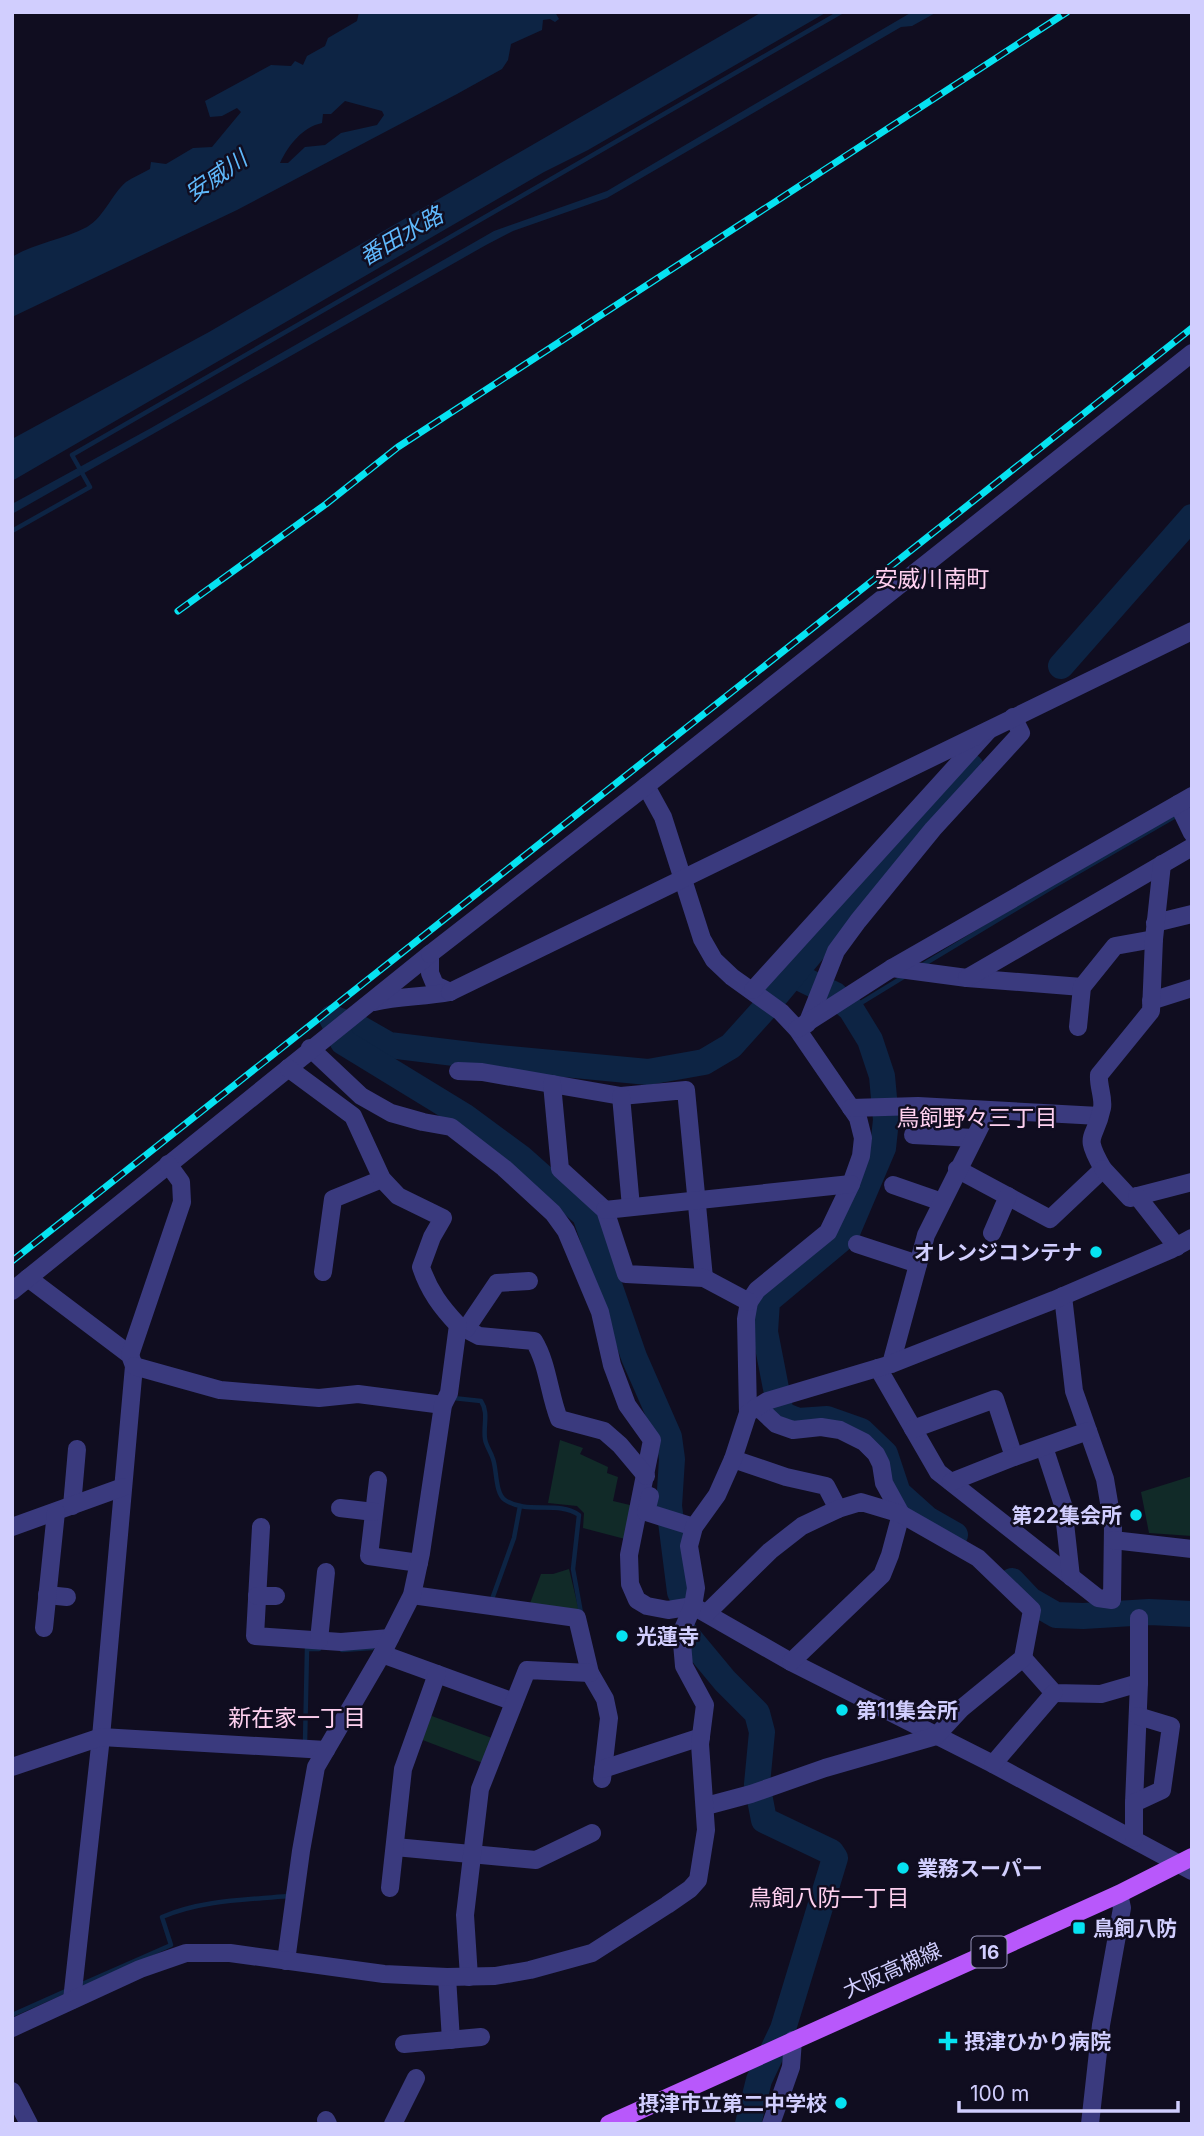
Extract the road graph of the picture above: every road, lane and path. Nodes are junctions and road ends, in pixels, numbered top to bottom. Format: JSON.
{"nodes":[{"id":1,"x":1192,"y":353,"type":"edge"},
{"id":2,"x":1192,"y":631,"type":"edge"},
{"id":3,"x":1013,"y":718,"type":"junction"},
{"id":4,"x":990,"y":729,"type":"junction"},
{"id":5,"x":646,"y":786,"type":"junction"},
{"id":6,"x":1185,"y":800,"type":"edge"},
{"id":7,"x":1192,"y":833,"type":"edge"},
{"id":8,"x":1192,"y":848,"type":"edge"},
{"id":9,"x":1162,"y":864,"type":"junction"},
{"id":10,"x":684,"y":880,"type":"junction"},
{"id":11,"x":1192,"y":914,"type":"edge"},
{"id":12,"x":1155,"y":931,"type":"junction"},
{"id":13,"x":430,"y":954,"type":"junction"},
{"id":14,"x":905,"y":969,"type":"junction"},
{"id":15,"x":967,"y":978,"type":"junction"},
{"id":16,"x":1082,"y":988,"type":"junction"},
{"id":17,"x":1192,"y":988,"type":"edge"},
{"id":18,"x":450,"y":992,"type":"junction"},
{"id":19,"x":756,"y":993,"type":"junction"},
{"id":20,"x":826,"y":1000,"type":"junction"},
{"id":21,"x":1152,"y":1001,"type":"junction"},
{"id":22,"x":366,"y":1006,"type":"junction"},
{"id":23,"x":802,"y":1027,"type":"junction"},
{"id":24,"x":1077,"y":1027,"type":"dead end"},
{"id":25,"x":310,"y":1048,"type":"junction"},
{"id":26,"x":288,"y":1068,"type":"junction"},
{"id":27,"x":458,"y":1071,"type":"dead end"},
{"id":28,"x":552,"y":1084,"type":"junction"},
{"id":29,"x":621,"y":1096,"type":"junction"},
{"id":30,"x":851,"y":1108,"type":"junction"},
{"id":31,"x":988,"y":1111,"type":"junction"},
{"id":32,"x":1099,"y":1116,"type":"junction"},
{"id":33,"x":914,"y":1135,"type":"dead end"},
{"id":34,"x":974,"y":1138,"type":"junction"},
{"id":35,"x":168,"y":1164,"type":"junction"},
{"id":36,"x":957,"y":1169,"type":"junction"},
{"id":37,"x":1103,"y":1169,"type":"junction"},
{"id":38,"x":382,"y":1179,"type":"junction"},
{"id":39,"x":1192,"y":1182,"type":"edge"},
{"id":40,"x":851,"y":1184,"type":"junction"},
{"id":41,"x":893,"y":1185,"type":"dead end"},
{"id":42,"x":1008,"y":1196,"type":"junction"},
{"id":43,"x":1137,"y":1196,"type":"junction"},
{"id":44,"x":698,"y":1201,"type":"junction"},
{"id":45,"x":942,"y":1202,"type":"junction"},
{"id":46,"x":631,"y":1207,"type":"junction"},
{"id":47,"x":605,"y":1210,"type":"junction"},
{"id":48,"x":992,"y":1233,"type":"dead end"},
{"id":49,"x":1184,"y":1243,"type":"edge"},
{"id":50,"x":856,"y":1244,"type":"dead end"},
{"id":51,"x":918,"y":1264,"type":"junction"},
{"id":52,"x":323,"y":1272,"type":"dead end"},
{"id":53,"x":28,"y":1278,"type":"junction"},
{"id":54,"x":704,"y":1278,"type":"junction"},
{"id":55,"x":529,"y":1281,"type":"dead end"},
{"id":56,"x":12,"y":1291,"type":"edge"},
{"id":57,"x":1063,"y":1296,"type":"junction"},
{"id":58,"x":749,"y":1301,"type":"junction"},
{"id":59,"x":462,"y":1327,"type":"junction"},
{"id":60,"x":132,"y":1360,"type":"junction"},
{"id":61,"x":884,"y":1366,"type":"junction"},
{"id":62,"x":446,"y":1400,"type":"junction"},
{"id":63,"x":757,"y":1407,"type":"junction"},
{"id":64,"x":913,"y":1429,"type":"junction"},
{"id":65,"x":1088,"y":1431,"type":"junction"},
{"id":66,"x":1044,"y":1447,"type":"junction"},
{"id":67,"x":77,"y":1449,"type":"dead end"},
{"id":68,"x":1014,"y":1457,"type":"junction"},
{"id":69,"x":733,"y":1459,"type":"junction"},
{"id":70,"x":647,"y":1470,"type":"junction"},
{"id":71,"x":378,"y":1480,"type":"dead end"},
{"id":72,"x":951,"y":1482,"type":"junction"},
{"id":73,"x":123,"y":1487,"type":"junction"},
{"id":74,"x":340,"y":1508,"type":"dead end"},
{"id":75,"x":64,"y":1509,"type":"junction"},
{"id":76,"x":838,"y":1509,"type":"junction"},
{"id":77,"x":374,"y":1512,"type":"junction"},
{"id":78,"x":901,"y":1514,"type":"junction"},
{"id":79,"x":12,"y":1527,"type":"edge"},
{"id":80,"x":261,"y":1527,"type":"dead end"},
{"id":81,"x":694,"y":1527,"type":"junction"},
{"id":82,"x":1113,"y":1540,"type":"junction"},
{"id":83,"x":1192,"y":1549,"type":"edge"},
{"id":84,"x":419,"y":1563,"type":"junction"},
{"id":85,"x":327,"y":1572,"type":"dead end"},
{"id":86,"x":1071,"y":1577,"type":"junction"},
{"id":87,"x":47,"y":1595,"type":"junction"},
{"id":88,"x":412,"y":1595,"type":"junction"},
{"id":89,"x":257,"y":1596,"type":"junction"},
{"id":90,"x":276,"y":1596,"type":"dead end"},
{"id":91,"x":67,"y":1597,"type":"dead end"},
{"id":92,"x":700,"y":1609,"type":"junction"},
{"id":93,"x":1139,"y":1618,"type":"dead end"},
{"id":94,"x":44,"y":1628,"type":"dead end"},
{"id":95,"x":319,"y":1640,"type":"junction"},
{"id":96,"x":386,"y":1646,"type":"junction"},
{"id":97,"x":1023,"y":1658,"type":"junction"},
{"id":98,"x":791,"y":1662,"type":"junction"},
{"id":99,"x":590,"y":1673,"type":"junction"},
{"id":100,"x":438,"y":1674,"type":"junction"},
{"id":101,"x":1139,"y":1683,"type":"junction"},
{"id":102,"x":1054,"y":1693,"type":"junction"},
{"id":103,"x":514,"y":1702,"type":"junction"},
{"id":104,"x":1138,"y":1716,"type":"junction"},
{"id":105,"x":936,"y":1736,"type":"junction"},
{"id":106,"x":701,"y":1737,"type":"junction"},
{"id":107,"x":100,"y":1744,"type":"junction"},
{"id":108,"x":311,"y":1749,"type":"junction"},
{"id":109,"x":993,"y":1764,"type":"junction"},
{"id":110,"x":12,"y":1767,"type":"edge"},
{"id":111,"x":1134,"y":1803,"type":"junction"},
{"id":112,"x":706,"y":1806,"type":"junction"},
{"id":113,"x":592,"y":1833,"type":"dead end"},
{"id":114,"x":1134,"y":1838,"type":"junction"},
{"id":115,"x":395,"y":1847,"type":"junction"},
{"id":116,"x":472,"y":1855,"type":"junction"},
{"id":117,"x":1186,"y":1864,"type":"edge"},
{"id":118,"x":390,"y":1888,"type":"dead end"},
{"id":119,"x":1119,"y":1894,"type":"junction"},
{"id":120,"x":286,"y":1961,"type":"junction"},
{"id":121,"x":469,"y":1977,"type":"junction"},
{"id":122,"x":447,"y":1978,"type":"junction"},
{"id":123,"x":73,"y":1992,"type":"junction"},
{"id":124,"x":12,"y":2028,"type":"edge"},
{"id":125,"x":481,"y":2037,"type":"dead end"},
{"id":126,"x":450,"y":2040,"type":"junction"},
{"id":127,"x":789,"y":2041,"type":"junction"},
{"id":128,"x":404,"y":2044,"type":"dead end"},
{"id":129,"x":416,"y":2078,"type":"dead end"},
{"id":130,"x":12,"y":2091,"type":"edge"},
{"id":131,"x":613,"y":2123,"type":"edge"},
{"id":132,"x":29,"y":2124,"type":"edge"},
{"id":133,"x":393,"y":2124,"type":"edge"},
{"id":134,"x":771,"y":2124,"type":"edge"},
{"id":135,"x":1090,"y":2124,"type":"edge"}],
"edges":[{"from":1,"to":5,"type":"street"},
{"from":2,"to":3,"type":"street"},
{"from":3,"to":4,"type":"street"},
{"from":3,"to":20,"type":"street"},
{"from":4,"to":10,"type":"street"},
{"from":4,"to":19,"type":"street"},
{"from":5,"to":10,"type":"street"},
{"from":5,"to":13,"type":"street"},
{"from":6,"to":7,"type":"street"},
{"from":6,"to":14,"type":"street"},
{"from":8,"to":9,"type":"street"},
{"from":9,"to":12,"type":"street"},
{"from":9,"to":15,"type":"street"},
{"from":10,"to":18,"type":"street"},
{"from":10,"to":19,"type":"street"},
{"from":11,"to":12,"type":"street"},
{"from":12,"to":16,"type":"street"},
{"from":12,"to":21,"type":"street"},
{"from":13,"to":18,"type":"street"},
{"from":13,"to":22,"type":"street"},
{"from":14,"to":15,"type":"street"},
{"from":14,"to":20,"type":"street"},
{"from":15,"to":16,"type":"street"},
{"from":16,"to":24,"type":"street"},
{"from":17,"to":21,"type":"street"},
{"from":18,"to":22,"type":"street"},
{"from":19,"to":23,"type":"street"},
{"from":20,"to":23,"type":"street"},
{"from":21,"to":32,"type":"street"},
{"from":22,"to":25,"type":"street"},
{"from":23,"to":30,"type":"street"},
{"from":25,"to":26,"type":"street"},
{"from":25,"to":70,"type":"street"},
{"from":26,"to":35,"type":"street"},
{"from":26,"to":38,"type":"street"},
{"from":27,"to":28,"type":"street"},
{"from":28,"to":29,"type":"street"},
{"from":28,"to":47,"type":"street"},
{"from":29,"to":44,"type":"street"},
{"from":29,"to":46,"type":"street"},
{"from":30,"to":31,"type":"street"},
{"from":30,"to":40,"type":"street"},
{"from":31,"to":32,"type":"street"},
{"from":31,"to":34,"type":"street"},
{"from":32,"to":37,"type":"street"},
{"from":33,"to":34,"type":"street"},
{"from":34,"to":36,"type":"street"},
{"from":35,"to":53,"type":"street"},
{"from":35,"to":60,"type":"street"},
{"from":36,"to":42,"type":"street"},
{"from":36,"to":45,"type":"street"},
{"from":37,"to":42,"type":"street"},
{"from":37,"to":43,"type":"street"},
{"from":38,"to":52,"type":"street"},
{"from":38,"to":59,"type":"street"},
{"from":39,"to":43,"type":"street"},
{"from":40,"to":44,"type":"street"},
{"from":40,"to":58,"type":"street"},
{"from":41,"to":45,"type":"street"},
{"from":42,"to":48,"type":"street"},
{"from":43,"to":49,"type":"street"},
{"from":44,"to":46,"type":"street"},
{"from":44,"to":54,"type":"street"},
{"from":45,"to":51,"type":"street"},
{"from":46,"to":47,"type":"street"},
{"from":47,"to":54,"type":"street"},
{"from":49,"to":57,"type":"street"},
{"from":50,"to":51,"type":"street"},
{"from":51,"to":61,"type":"street"},
{"from":53,"to":56,"type":"street"},
{"from":53,"to":60,"type":"street"},
{"from":54,"to":58,"type":"street"},
{"from":55,"to":59,"type":"street"},
{"from":57,"to":61,"type":"street"},
{"from":57,"to":65,"type":"street"},
{"from":58,"to":63,"type":"street"},
{"from":59,"to":62,"type":"street"},
{"from":59,"to":70,"type":"street"},
{"from":60,"to":62,"type":"street"},
{"from":60,"to":73,"type":"street"},
{"from":61,"to":63,"type":"street"},
{"from":61,"to":64,"type":"street"},
{"from":62,"to":84,"type":"street"},
{"from":63,"to":69,"type":"street"},
{"from":63,"to":78,"type":"street"},
{"from":64,"to":68,"type":"street"},
{"from":64,"to":72,"type":"street"},
{"from":65,"to":66,"type":"street"},
{"from":65,"to":82,"type":"street"},
{"from":66,"to":68,"type":"street"},
{"from":66,"to":86,"type":"street"},
{"from":67,"to":75,"type":"street"},
{"from":68,"to":72,"type":"street"},
{"from":69,"to":76,"type":"street"},
{"from":69,"to":81,"type":"street"},
{"from":70,"to":81,"type":"street"},
{"from":70,"to":92,"type":"street"},
{"from":71,"to":77,"type":"street"},
{"from":72,"to":86,"type":"street"},
{"from":73,"to":75,"type":"street"},
{"from":73,"to":107,"type":"street"},
{"from":74,"to":77,"type":"street"},
{"from":75,"to":79,"type":"street"},
{"from":75,"to":87,"type":"street"},
{"from":76,"to":78,"type":"street"},
{"from":76,"to":92,"type":"street"},
{"from":77,"to":84,"type":"street"},
{"from":78,"to":97,"type":"street"},
{"from":78,"to":98,"type":"street"},
{"from":80,"to":89,"type":"street"},
{"from":81,"to":92,"type":"street"},
{"from":82,"to":83,"type":"street"},
{"from":82,"to":86,"type":"street"},
{"from":84,"to":88,"type":"street"},
{"from":85,"to":95,"type":"street"},
{"from":87,"to":91,"type":"street"},
{"from":87,"to":94,"type":"street"},
{"from":88,"to":96,"type":"street"},
{"from":88,"to":99,"type":"street"},
{"from":89,"to":90,"type":"street"},
{"from":89,"to":95,"type":"street"},
{"from":92,"to":98,"type":"street"},
{"from":92,"to":106,"type":"street"},
{"from":93,"to":101,"type":"street"},
{"from":95,"to":96,"type":"street"},
{"from":96,"to":100,"type":"street"},
{"from":96,"to":108,"type":"street"},
{"from":97,"to":102,"type":"street"},
{"from":97,"to":105,"type":"street"},
{"from":98,"to":105,"type":"street"},
{"from":99,"to":103,"type":"street"},
{"from":99,"to":106,"type":"street"},
{"from":100,"to":103,"type":"street"},
{"from":100,"to":115,"type":"street"},
{"from":101,"to":102,"type":"street"},
{"from":101,"to":104,"type":"street"},
{"from":102,"to":109,"type":"street"},
{"from":103,"to":116,"type":"street"},
{"from":104,"to":111,"type":"street"},
{"from":104,"to":111,"type":"street"},
{"from":105,"to":109,"type":"street"},
{"from":105,"to":112,"type":"street"},
{"from":106,"to":112,"type":"street"},
{"from":107,"to":108,"type":"street"},
{"from":107,"to":110,"type":"street"},
{"from":107,"to":123,"type":"street"},
{"from":108,"to":120,"type":"street"},
{"from":109,"to":114,"type":"street"},
{"from":111,"to":114,"type":"street"},
{"from":112,"to":121,"type":"street"},
{"from":113,"to":116,"type":"street"},
{"from":114,"to":117,"type":"street"},
{"from":115,"to":116,"type":"street"},
{"from":115,"to":118,"type":"street"},
{"from":116,"to":121,"type":"street"},
{"from":117,"to":119,"type":"main road","name":"大阪高槻線","number":"16"},
{"from":119,"to":127,"type":"main road","name":"大阪高槻線","number":"16"},
{"from":119,"to":135,"type":"street"},
{"from":120,"to":122,"type":"street"},
{"from":120,"to":123,"type":"street"},
{"from":121,"to":122,"type":"street"},
{"from":122,"to":126,"type":"street"},
{"from":123,"to":124,"type":"street"},
{"from":125,"to":126,"type":"street"},
{"from":126,"to":128,"type":"street"},
{"from":127,"to":131,"type":"main road","name":"大阪高槻線","number":"16"},
{"from":127,"to":134,"type":"street"},
{"from":129,"to":133,"type":"street"},
{"from":130,"to":132,"type":"street"}]}
